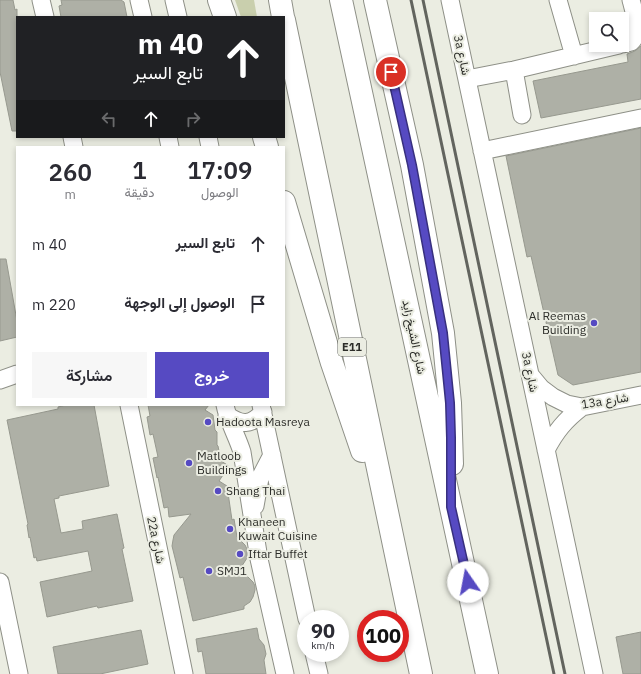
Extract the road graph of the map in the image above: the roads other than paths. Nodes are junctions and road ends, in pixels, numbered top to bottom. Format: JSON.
{"nodes":[{"id":1,"x":41,"y":0,"type":"edge"},
{"id":2,"x":139,"y":0,"type":"edge"},
{"id":3,"x":174,"y":0,"type":"edge"},
{"id":4,"x":219,"y":0,"type":"edge"},
{"id":5,"x":280,"y":0,"type":"edge"},
{"id":6,"x":341,"y":0,"type":"edge"},
{"id":7,"x":376,"y":0,"type":"edge"},
{"id":8,"x":384,"y":0,"type":"edge"},
{"id":9,"x":450,"y":0,"type":"edge"},
{"id":10,"x":558,"y":0,"type":"edge"},
{"id":11,"x":631,"y":0,"type":"edge"},
{"id":12,"x":45,"y":16,"type":"edge"},
{"id":13,"x":142,"y":16,"type":"edge"},
{"id":14,"x":178,"y":16,"type":"edge"},
{"id":15,"x":225,"y":16,"type":"edge"},
{"id":16,"x":284,"y":16,"type":"edge"},
{"id":17,"x":285,"y":23,"type":"edge"},
{"id":18,"x":381,"y":26,"type":"junction"},
{"id":19,"x":629,"y":42,"type":"edge"},
{"id":20,"x":591,"y":52,"type":"edge"},
{"id":21,"x":574,"y":56,"type":"junction"},
{"id":22,"x":514,"y":70,"type":"junction"},
{"id":23,"x":467,"y":79,"type":"junction"},
{"id":24,"x":522,"y":115,"type":"dead end"},
{"id":25,"x":641,"y":118,"type":"edge"},
{"id":26,"x":482,"y":151,"type":"junction"},
{"id":27,"x":285,"y":205,"type":"edge"},
{"id":28,"x":531,"y":376,"type":"junction"},
{"id":29,"x":641,"y":395,"type":"edge"},
{"id":30,"x":128,"y":406,"type":"edge"},
{"id":31,"x":582,"y":407,"type":"junction"},
{"id":32,"x":262,"y":409,"type":"edge"},
{"id":33,"x":226,"y":410,"type":"edge"},
{"id":34,"x":546,"y":450,"type":"junction"},
{"id":35,"x":272,"y":455,"type":"junction"},
{"id":36,"x":451,"y":507,"type":"junction"},
{"id":37,"x":252,"y":517,"type":"junction"},
{"id":38,"x":388,"y":522,"type":"junction"},
{"id":39,"x":0,"y":582,"type":"edge"},
{"id":40,"x":305,"y":610,"type":"edge"},
{"id":41,"x":316,"y":662,"type":"edge"},
{"id":42,"x":19,"y":674,"type":"edge"},
{"id":43,"x":184,"y":674,"type":"edge"},
{"id":44,"x":285,"y":674,"type":"edge"},
{"id":45,"x":319,"y":674,"type":"edge"},
{"id":46,"x":421,"y":674,"type":"edge"},
{"id":47,"x":487,"y":674,"type":"edge"},
{"id":48,"x":594,"y":674,"type":"edge"}],
"edges":[{"from":1,"to":12,"type":"street"},
{"from":2,"to":13,"type":"street"},
{"from":3,"to":14,"type":"street"},
{"from":4,"to":15,"type":"highway"},
{"from":5,"to":16,"type":"highway","number":"E11"},
{"from":6,"to":36,"type":"highway","name":"شارع الشيخ زايد"},
{"from":7,"to":18,"type":"highway"},
{"from":8,"to":18,"type":"highway"},
{"from":9,"to":23,"type":"street","name":"3a شارع"},
{"from":10,"to":21,"type":"street"},
{"from":11,"to":19,"type":"street"},
{"from":17,"to":38,"type":"highway","number":"E11"},
{"from":18,"to":36,"type":"highway"},
{"from":20,"to":21,"type":"street"},
{"from":21,"to":22,"type":"street"},
{"from":22,"to":23,"type":"street"},
{"from":22,"to":24,"type":"street"},
{"from":23,"to":26,"type":"street","name":"3a شارع"},
{"from":25,"to":26,"type":"street"},
{"from":26,"to":28,"type":"street","name":"3a شارع"},
{"from":27,"to":38,"type":"highway"},
{"from":28,"to":31,"type":"street","name":"13a شارع"},
{"from":28,"to":34,"type":"street","name":"3a شارع"},
{"from":29,"to":31,"type":"street","name":"13a شارع"},
{"from":30,"to":43,"type":"street","name":"22a شارع"},
{"from":31,"to":34,"type":"street"},
{"from":32,"to":33,"type":"street"},
{"from":32,"to":35,"type":"street"},
{"from":33,"to":37,"type":"street"},
{"from":34,"to":48,"type":"street","name":"3a شارع"},
{"from":35,"to":37,"type":"street"},
{"from":35,"to":40,"type":"street"},
{"from":36,"to":47,"type":"highway","name":"شارع الشيخ زايد"},
{"from":37,"to":44,"type":"street"},
{"from":38,"to":46,"type":"highway","number":"E11"},
{"from":39,"to":42,"type":"street"},
{"from":41,"to":45,"type":"street"}]}
